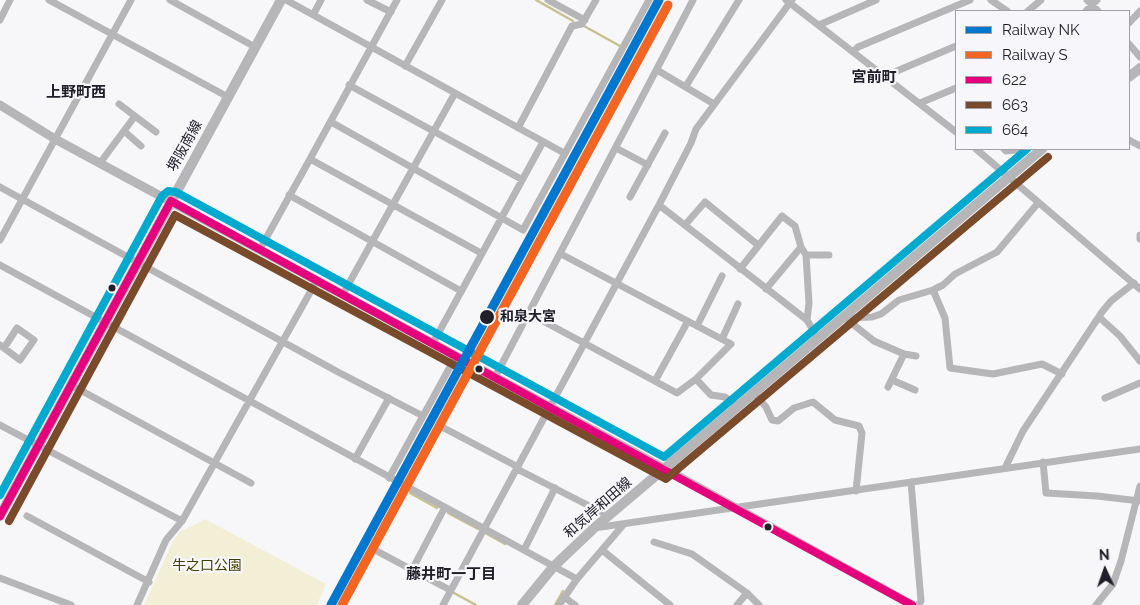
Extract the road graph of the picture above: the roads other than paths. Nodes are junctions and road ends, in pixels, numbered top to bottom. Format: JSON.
{"nodes":[{"id":1,"x":10,"y":0,"type":"edge"},
{"id":2,"x":49,"y":0,"type":"edge"},
{"id":3,"x":131,"y":0,"type":"edge"},
{"id":4,"x":170,"y":0,"type":"edge"},
{"id":5,"x":280,"y":0,"type":"edge"},
{"id":6,"x":286,"y":0,"type":"edge"},
{"id":7,"x":321,"y":0,"type":"edge"},
{"id":8,"x":367,"y":0,"type":"edge"},
{"id":9,"x":397,"y":0,"type":"edge"},
{"id":10,"x":442,"y":0,"type":"edge"},
{"id":11,"x":548,"y":0,"type":"edge"},
{"id":12,"x":596,"y":0,"type":"edge"},
{"id":13,"x":649,"y":0,"type":"edge"},
{"id":14,"x":693,"y":0,"type":"edge"},
{"id":15,"x":739,"y":0,"type":"edge"},
{"id":16,"x":876,"y":0,"type":"edge"},
{"id":17,"x":970,"y":0,"type":"edge"},
{"id":18,"x":991,"y":0,"type":"edge"},
{"id":19,"x":1041,"y":0,"type":"edge"},
{"id":20,"x":789,"y":1,"type":"edge"},
{"id":21,"x":1006,"y":10,"type":"edge"},
{"id":22,"x":1029,"y":10,"type":"edge"},
{"id":23,"x":1140,"y":11,"type":"edge"},
{"id":24,"x":391,"y":12,"type":"junction"},
{"id":25,"x":313,"y":15,"type":"junction"},
{"id":26,"x":0,"y":20,"type":"edge"},
{"id":27,"x":585,"y":20,"type":"junction"},
{"id":28,"x":1130,"y":23,"type":"edge"},
{"id":29,"x":818,"y":25,"type":"junction"},
{"id":30,"x":112,"y":35,"type":"junction"},
{"id":31,"x":1130,"y":45,"type":"edge"},
{"id":32,"x":955,"y":46,"type":"edge"},
{"id":33,"x":255,"y":47,"type":"junction"},
{"id":34,"x":371,"y":47,"type":"junction"},
{"id":35,"x":853,"y":52,"type":"junction"},
{"id":36,"x":1140,"y":56,"type":"edge"},
{"id":37,"x":405,"y":66,"type":"junction"},
{"id":38,"x":1140,"y":68,"type":"edge"},
{"id":39,"x":657,"y":70,"type":"junction"},
{"id":40,"x":885,"y":76,"type":"junction"},
{"id":41,"x":1130,"y":76,"type":"edge"},
{"id":42,"x":349,"y":85,"type":"junction"},
{"id":43,"x":686,"y":86,"type":"junction"},
{"id":44,"x":955,"y":88,"type":"edge"},
{"id":45,"x":455,"y":93,"type":"junction"},
{"id":46,"x":228,"y":97,"type":"junction"},
{"id":47,"x":920,"y":103,"type":"junction"},
{"id":48,"x":119,"y":104,"type":"dead end"},
{"id":49,"x":714,"y":104,"type":"junction"},
{"id":50,"x":0,"y":105,"type":"edge"},
{"id":51,"x":135,"y":116,"type":"junction"},
{"id":52,"x":331,"y":122,"type":"junction"},
{"id":53,"x":518,"y":128,"type":"junction"},
{"id":54,"x":955,"y":130,"type":"edge"},
{"id":55,"x":124,"y":131,"type":"junction"},
{"id":56,"x":156,"y":132,"type":"dead end"},
{"id":57,"x":433,"y":132,"type":"junction"},
{"id":58,"x":665,"y":133,"type":"dead end"},
{"id":59,"x":55,"y":139,"type":"junction"},
{"id":60,"x":543,"y":142,"type":"junction"},
{"id":61,"x":141,"y":146,"type":"dead end"},
{"id":62,"x":616,"y":148,"type":"junction"},
{"id":63,"x":977,"y":150,"type":"edge"},
{"id":64,"x":1041,"y":150,"type":"edge"},
{"id":65,"x":564,"y":153,"type":"junction"},
{"id":66,"x":310,"y":159,"type":"junction"},
{"id":67,"x":100,"y":163,"type":"junction"},
{"id":68,"x":648,"y":165,"type":"junction"},
{"id":69,"x":412,"y":169,"type":"junction"},
{"id":70,"x":1009,"y":177,"type":"junction"},
{"id":71,"x":521,"y":179,"type":"junction"},
{"id":72,"x":0,"y":187,"type":"edge"},
{"id":73,"x":289,"y":195,"type":"junction"},
{"id":74,"x":630,"y":197,"type":"dead end"},
{"id":75,"x":22,"y":199,"type":"junction"},
{"id":76,"x":171,"y":201,"type":"junction"},
{"id":77,"x":1038,"y":203,"type":"junction"},
{"id":78,"x":393,"y":204,"type":"junction"},
{"id":79,"x":659,"y":205,"type":"junction"},
{"id":80,"x":501,"y":218,"type":"junction"},
{"id":81,"x":685,"y":225,"type":"junction"},
{"id":82,"x":1140,"y":235,"type":"edge"},
{"id":83,"x":1140,"y":239,"type":"edge"},
{"id":84,"x":0,"y":240,"type":"edge"},
{"id":85,"x":372,"y":242,"type":"junction"},
{"id":86,"x":758,"y":245,"type":"junction"},
{"id":87,"x":800,"y":247,"type":"junction"},
{"id":88,"x":260,"y":249,"type":"junction"},
{"id":89,"x":481,"y":253,"type":"junction"},
{"id":90,"x":561,"y":254,"type":"junction"},
{"id":91,"x":829,"y":254,"type":"dead end"},
{"id":92,"x":806,"y":255,"type":"junction"},
{"id":93,"x":138,"y":261,"type":"junction"},
{"id":94,"x":0,"y":265,"type":"edge"},
{"id":95,"x":740,"y":269,"type":"junction"},
{"id":96,"x":722,"y":276,"type":"dead end"},
{"id":97,"x":316,"y":280,"type":"junction"},
{"id":98,"x":1134,"y":283,"type":"junction"},
{"id":99,"x":616,"y":284,"type":"junction"},
{"id":100,"x":766,"y":288,"type":"junction"},
{"id":101,"x":1140,"y":289,"type":"edge"},
{"id":102,"x":933,"y":290,"type":"junction"},
{"id":103,"x":461,"y":291,"type":"junction"},
{"id":104,"x":343,"y":294,"type":"junction"},
{"id":105,"x":738,"y":304,"type":"dead end"},
{"id":106,"x":530,"y":314,"type":"junction"},
{"id":107,"x":1099,"y":317,"type":"junction"},
{"id":108,"x":845,"y":318,"type":"junction"},
{"id":109,"x":807,"y":320,"type":"junction"},
{"id":110,"x":688,"y":322,"type":"junction"},
{"id":111,"x":105,"y":323,"type":"junction"},
{"id":112,"x":697,"y":326,"type":"junction"},
{"id":113,"x":722,"y":339,"type":"junction"},
{"id":114,"x":818,"y":339,"type":"junction"},
{"id":115,"x":281,"y":340,"type":"junction"},
{"id":116,"x":433,"y":343,"type":"junction"},
{"id":117,"x":583,"y":343,"type":"junction"},
{"id":118,"x":2,"y":347,"type":"edge"},
{"id":119,"x":904,"y":354,"type":"junction"},
{"id":120,"x":456,"y":356,"type":"junction"},
{"id":121,"x":916,"y":356,"type":"dead end"},
{"id":122,"x":1140,"y":361,"type":"edge"},
{"id":123,"x":1062,"y":374,"type":"junction"},
{"id":124,"x":496,"y":377,"type":"junction"},
{"id":125,"x":696,"y":379,"type":"junction"},
{"id":126,"x":655,"y":381,"type":"junction"},
{"id":127,"x":1140,"y":383,"type":"edge"},
{"id":128,"x":71,"y":385,"type":"junction"},
{"id":129,"x":915,"y":390,"type":"dead end"},
{"id":130,"x":754,"y":394,"type":"junction"},
{"id":131,"x":389,"y":398,"type":"junction"},
{"id":132,"x":1105,"y":398,"type":"dead end"},
{"id":133,"x":247,"y":401,"type":"junction"},
{"id":134,"x":550,"y":407,"type":"junction"},
{"id":135,"x":738,"y":407,"type":"junction"},
{"id":136,"x":423,"y":416,"type":"junction"},
{"id":137,"x":0,"y":425,"type":"edge"},
{"id":138,"x":442,"y":427,"type":"dead end"},
{"id":139,"x":39,"y":446,"type":"junction"},
{"id":140,"x":1140,"y":449,"type":"edge"},
{"id":141,"x":355,"y":459,"type":"junction"},
{"id":142,"x":1044,"y":462,"type":"junction"},
{"id":143,"x":214,"y":463,"type":"junction"},
{"id":144,"x":517,"y":468,"type":"junction"},
{"id":145,"x":1005,"y":468,"type":"junction"},
{"id":146,"x":665,"y":469,"type":"junction"},
{"id":147,"x":389,"y":478,"type":"junction"},
{"id":148,"x":911,"y":482,"type":"junction"},
{"id":149,"x":251,"y":483,"type":"dead end"},
{"id":150,"x":406,"y":486,"type":"junction"},
{"id":151,"x":1140,"y":486,"type":"edge"},
{"id":152,"x":555,"y":488,"type":"junction"},
{"id":153,"x":856,"y":491,"type":"junction"},
{"id":154,"x":1139,"y":501,"type":"edge"},
{"id":155,"x":4,"y":502,"type":"edge"},
{"id":156,"x":445,"y":507,"type":"junction"},
{"id":157,"x":737,"y":509,"type":"junction"},
{"id":158,"x":0,"y":516,"type":"edge"},
{"id":159,"x":27,"y":516,"type":"dead end"},
{"id":160,"x":609,"y":516,"type":"junction"},
{"id":161,"x":182,"y":521,"type":"junction"},
{"id":162,"x":624,"y":524,"type":"junction"},
{"id":163,"x":484,"y":528,"type":"junction"},
{"id":164,"x":594,"y":528,"type":"junction"},
{"id":165,"x":654,"y":542,"type":"dead end"},
{"id":166,"x":373,"y":549,"type":"junction"},
{"id":167,"x":524,"y":550,"type":"junction"},
{"id":168,"x":602,"y":550,"type":"junction"},
{"id":169,"x":554,"y":566,"type":"junction"},
{"id":170,"x":412,"y":570,"type":"junction"},
{"id":171,"x":0,"y":578,"type":"edge"},
{"id":172,"x":577,"y":578,"type":"junction"},
{"id":173,"x":149,"y":582,"type":"junction"},
{"id":174,"x":450,"y":590,"type":"junction"},
{"id":175,"x":747,"y":593,"type":"junction"},
{"id":176,"x":564,"y":597,"type":"junction"},
{"id":177,"x":71,"y":605,"type":"edge"},
{"id":178,"x":137,"y":605,"type":"edge"},
{"id":179,"x":341,"y":605,"type":"edge"},
{"id":180,"x":443,"y":605,"type":"edge"},
{"id":181,"x":522,"y":605,"type":"edge"},
{"id":182,"x":559,"y":605,"type":"edge"},
{"id":183,"x":575,"y":605,"type":"edge"},
{"id":184,"x":670,"y":605,"type":"edge"},
{"id":185,"x":737,"y":605,"type":"edge"},
{"id":186,"x":759,"y":605,"type":"edge"},
{"id":187,"x":912,"y":605,"type":"edge"},
{"id":188,"x":918,"y":605,"type":"edge"},
{"id":189,"x":1096,"y":605,"type":"edge"}],
"edges":[{"from":1,"to":26,"type":"street"},
{"from":2,"to":30,"type":"street"},
{"from":3,"to":30,"type":"street"},
{"from":4,"to":33,"type":"street"},
{"from":5,"to":33,"type":"main road","name":"堺阪南線"},
{"from":6,"to":25,"type":"street"},
{"from":7,"to":25,"type":"street"},
{"from":8,"to":24,"type":"street"},
{"from":9,"to":24,"type":"street"},
{"from":10,"to":37,"type":"street"},
{"from":11,"to":27,"type":"street"},
{"from":12,"to":27,"type":"street"},
{"from":13,"to":65,"type":"street"},
{"from":14,"to":39,"type":"street"},
{"from":15,"to":43,"type":"street"},
{"from":16,"to":29,"type":"street"},
{"from":17,"to":35,"type":"street"},
{"from":18,"to":21,"type":"street"},
{"from":19,"to":22,"type":"street"},
{"from":20,"to":29,"type":"street"},
{"from":20,"to":49,"type":"street"},
{"from":23,"to":28,"type":"street"},
{"from":24,"to":34,"type":"street"},
{"from":25,"to":34,"type":"street"},
{"from":27,"to":53,"type":"street"},
{"from":29,"to":35,"type":"street"},
{"from":30,"to":46,"type":"street"},
{"from":30,"to":59,"type":"street"},
{"from":31,"to":36,"type":"street"},
{"from":32,"to":40,"type":"street"},
{"from":33,"to":46,"type":"main road","name":"堺阪南線"},
{"from":34,"to":37,"type":"street"},
{"from":34,"to":42,"type":"street"},
{"from":35,"to":40,"type":"street"},
{"from":37,"to":45,"type":"street"},
{"from":38,"to":41,"type":"main road"},
{"from":39,"to":43,"type":"street"},
{"from":39,"to":62,"type":"street"},
{"from":40,"to":47,"type":"street"},
{"from":42,"to":52,"type":"street"},
{"from":42,"to":57,"type":"street"},
{"from":43,"to":49,"type":"street"},
{"from":44,"to":47,"type":"street"},
{"from":45,"to":53,"type":"street"},
{"from":45,"to":57,"type":"street"},
{"from":46,"to":76,"type":"main road","name":"堺阪南線"},
{"from":47,"to":54,"type":"street"},
{"from":48,"to":51,"type":"street"},
{"from":49,"to":79,"type":"street"},
{"from":50,"to":59,"type":"street"},
{"from":51,"to":55,"type":"street"},
{"from":51,"to":56,"type":"street"},
{"from":52,"to":66,"type":"street"},
{"from":52,"to":69,"type":"street"},
{"from":53,"to":60,"type":"street"},
{"from":55,"to":61,"type":"street"},
{"from":55,"to":67,"type":"street"},
{"from":57,"to":69,"type":"street"},
{"from":57,"to":71,"type":"street"},
{"from":58,"to":68,"type":"street"},
{"from":59,"to":67,"type":"street"},
{"from":59,"to":75,"type":"street"},
{"from":60,"to":65,"type":"street"},
{"from":60,"to":71,"type":"street"},
{"from":62,"to":68,"type":"street"},
{"from":62,"to":90,"type":"street"},
{"from":63,"to":70,"type":"street"},
{"from":64,"to":70,"type":"main road","name":"和気岸和田線"},
{"from":65,"to":80,"type":"street"},
{"from":66,"to":73,"type":"street"},
{"from":66,"to":78,"type":"street"},
{"from":67,"to":76,"type":"street"},
{"from":68,"to":74,"type":"street"},
{"from":69,"to":78,"type":"street"},
{"from":69,"to":80,"type":"street"},
{"from":70,"to":77,"type":"street"},
{"from":70,"to":108,"type":"main road","name":"和気岸和田線"},
{"from":71,"to":80,"type":"street"},
{"from":72,"to":75,"type":"street"},
{"from":73,"to":85,"type":"street"},
{"from":73,"to":88,"type":"street"},
{"from":75,"to":84,"type":"street"},
{"from":75,"to":93,"type":"street"},
{"from":76,"to":88,"type":"street"},
{"from":76,"to":93,"type":"main road","name":"堺阪南線"},
{"from":77,"to":98,"type":"street"},
{"from":77,"to":102,"type":"street"},
{"from":78,"to":85,"type":"street"},
{"from":78,"to":89,"type":"street"},
{"from":79,"to":81,"type":"street"},
{"from":79,"to":99,"type":"street"},
{"from":80,"to":89,"type":"street"},
{"from":81,"to":86,"type":"street"},
{"from":81,"to":95,"type":"street"},
{"from":82,"to":83,"type":"street"},
{"from":85,"to":103,"type":"street"},
{"from":85,"to":104,"type":"street"},
{"from":86,"to":87,"type":"street"},
{"from":86,"to":95,"type":"street"},
{"from":87,"to":92,"type":"street"},
{"from":87,"to":100,"type":"street"},
{"from":88,"to":97,"type":"street"},
{"from":89,"to":103,"type":"street"},
{"from":90,"to":99,"type":"street"},
{"from":90,"to":106,"type":"street"},
{"from":91,"to":92,"type":"street"},
{"from":92,"to":109,"type":"street"},
{"from":93,"to":111,"type":"main road","name":"堺阪南線"},
{"from":93,"to":115,"type":"street"},
{"from":94,"to":111,"type":"street"},
{"from":95,"to":100,"type":"street"},
{"from":96,"to":112,"type":"street"},
{"from":97,"to":104,"type":"street"},
{"from":97,"to":115,"type":"street"},
{"from":98,"to":101,"type":"street"},
{"from":98,"to":107,"type":"street"},
{"from":99,"to":110,"type":"street"},
{"from":99,"to":117,"type":"street"},
{"from":100,"to":109,"type":"street"},
{"from":102,"to":108,"type":"street"},
{"from":102,"to":123,"type":"street"},
{"from":103,"to":116,"type":"street"},
{"from":104,"to":116,"type":"street"},
{"from":105,"to":113,"type":"street"},
{"from":106,"to":117,"type":"street"},
{"from":106,"to":124,"type":"street"},
{"from":107,"to":122,"type":"street"},
{"from":107,"to":123,"type":"street"},
{"from":108,"to":114,"type":"main road","name":"和気岸和田線"},
{"from":108,"to":119,"type":"street"},
{"from":109,"to":114,"type":"street"},
{"from":110,"to":112,"type":"street"},
{"from":110,"to":126,"type":"street"},
{"from":111,"to":128,"type":"main road","name":"堺阪南線"},
{"from":111,"to":133,"type":"street"},
{"from":112,"to":113,"type":"street"},
{"from":113,"to":125,"type":"street"},
{"from":114,"to":130,"type":"main road","name":"和気岸和田線"},
{"from":115,"to":131,"type":"street"},
{"from":115,"to":133,"type":"street"},
{"from":116,"to":120,"type":"street"},
{"from":117,"to":126,"type":"street"},
{"from":117,"to":134,"type":"street"},
{"from":118,"to":118,"type":"street"},
{"from":119,"to":121,"type":"street"},
{"from":119,"to":129,"type":"street"},
{"from":120,"to":124,"type":"street"},
{"from":120,"to":136,"type":"street"},
{"from":123,"to":145,"type":"street"},
{"from":124,"to":134,"type":"street"},
{"from":125,"to":126,"type":"street"},
{"from":125,"to":135,"type":"street"},
{"from":127,"to":132,"type":"street"},
{"from":128,"to":139,"type":"main road","name":"堺阪南線"},
{"from":128,"to":143,"type":"street"},
{"from":130,"to":135,"type":"main road","name":"和気岸和田線"},
{"from":130,"to":153,"type":"street"},
{"from":131,"to":136,"type":"street"},
{"from":131,"to":141,"type":"street"},
{"from":133,"to":141,"type":"street"},
{"from":133,"to":143,"type":"street"},
{"from":134,"to":144,"type":"street"},
{"from":134,"to":146,"type":"street"},
{"from":135,"to":146,"type":"main road","name":"和気岸和田線"},
{"from":136,"to":147,"type":"street"},
{"from":137,"to":139,"type":"street"},
{"from":138,"to":144,"type":"street"},
{"from":139,"to":155,"type":"main road","name":"堺阪南線"},
{"from":139,"to":161,"type":"street"},
{"from":140,"to":142,"type":"street"},
{"from":141,"to":147,"type":"street"},
{"from":142,"to":145,"type":"street"},
{"from":142,"to":154,"type":"street"},
{"from":143,"to":149,"type":"street"},
{"from":143,"to":161,"type":"street"},
{"from":144,"to":152,"type":"street"},
{"from":144,"to":163,"type":"street"},
{"from":145,"to":148,"type":"street"},
{"from":146,"to":157,"type":"street"},
{"from":146,"to":160,"type":"main road","name":"和気岸和田線"},
{"from":147,"to":150,"type":"street"},
{"from":148,"to":153,"type":"street"},
{"from":148,"to":188,"type":"street"},
{"from":150,"to":156,"type":"street"},
{"from":150,"to":166,"type":"street"},
{"from":151,"to":154,"type":"street"},
{"from":152,"to":160,"type":"street"},
{"from":152,"to":167,"type":"street"},
{"from":153,"to":157,"type":"street"},
{"from":154,"to":189,"type":"street"},
{"from":155,"to":158,"type":"main road","name":"堺阪南線"},
{"from":156,"to":163,"type":"street"},
{"from":156,"to":170,"type":"street"},
{"from":157,"to":162,"type":"street"},
{"from":157,"to":187,"type":"street"},
{"from":159,"to":173,"type":"street"},
{"from":160,"to":164,"type":"main road","name":"和気岸和田線"},
{"from":161,"to":173,"type":"street"},
{"from":162,"to":164,"type":"street"},
{"from":162,"to":168,"type":"street"},
{"from":163,"to":167,"type":"street"},
{"from":163,"to":174,"type":"street"},
{"from":164,"to":169,"type":"main road","name":"和気岸和田線"},
{"from":165,"to":175,"type":"street"},
{"from":166,"to":170,"type":"street"},
{"from":166,"to":179,"type":"street"},
{"from":167,"to":169,"type":"street"},
{"from":168,"to":172,"type":"street"},
{"from":168,"to":184,"type":"street"},
{"from":169,"to":172,"type":"street"},
{"from":169,"to":181,"type":"main road","name":"和気岸和田線"},
{"from":170,"to":174,"type":"street"},
{"from":171,"to":177,"type":"street"},
{"from":172,"to":176,"type":"street"},
{"from":173,"to":178,"type":"street"},
{"from":174,"to":180,"type":"street"},
{"from":175,"to":185,"type":"street"},
{"from":175,"to":186,"type":"street"},
{"from":176,"to":182,"type":"street"},
{"from":176,"to":183,"type":"street"}]}
